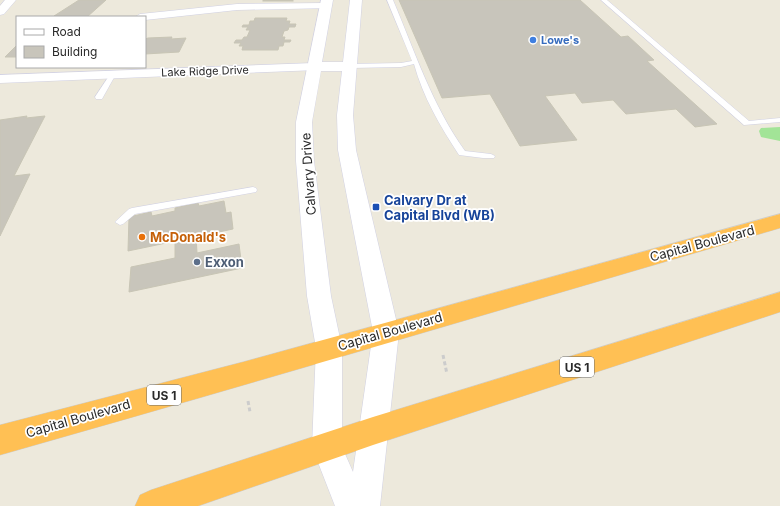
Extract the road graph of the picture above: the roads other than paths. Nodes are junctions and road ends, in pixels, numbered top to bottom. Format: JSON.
{"nodes":[{"id":1,"x":10,"y":0,"type":"edge"},
{"id":2,"x":356,"y":0,"type":"edge"},
{"id":3,"x":390,"y":0,"type":"edge"},
{"id":4,"x":604,"y":0,"type":"edge"},
{"id":5,"x":327,"y":3,"type":"edge"},
{"id":6,"x":0,"y":12,"type":"edge"},
{"id":7,"x":146,"y":16,"type":"edge"},
{"id":8,"x":416,"y":62,"type":"junction"},
{"id":9,"x":350,"y":66,"type":"junction"},
{"id":10,"x":314,"y":67,"type":"junction"},
{"id":11,"x":85,"y":71,"type":"edge"},
{"id":12,"x":113,"y":74,"type":"junction"},
{"id":13,"x":0,"y":79,"type":"edge"},
{"id":14,"x":99,"y":97,"type":"dead end"},
{"id":15,"x":780,"y":120,"type":"edge"},
{"id":16,"x":491,"y":156,"type":"dead end"},
{"id":17,"x":253,"y":190,"type":"dead end"},
{"id":18,"x":780,"y":221,"type":"edge"},
{"id":19,"x":120,"y":222,"type":"dead end"},
{"id":20,"x":780,"y":302,"type":"edge"},
{"id":21,"x":386,"y":332,"type":"junction"},
{"id":22,"x":329,"y":348,"type":"junction"},
{"id":23,"x":373,"y":431,"type":"junction"},
{"id":24,"x":0,"y":440,"type":"edge"},
{"id":25,"x":327,"y":447,"type":"junction"},
{"id":26,"x":151,"y":506,"type":"edge"},
{"id":27,"x":350,"y":506,"type":"edge"},
{"id":28,"x":364,"y":506,"type":"edge"}],
"edges":[{"from":1,"to":6,"type":"street"},
{"from":2,"to":9,"type":"street"},
{"from":3,"to":8,"type":"lane"},
{"from":4,"to":15,"type":"lane"},
{"from":5,"to":7,"type":"street"},
{"from":5,"to":10,"type":"street","name":"Calvary Drive"},
{"from":8,"to":9,"type":"lane"},
{"from":8,"to":16,"type":"lane"},
{"from":9,"to":10,"type":"street"},
{"from":9,"to":21,"type":"street"},
{"from":10,"to":12,"type":"street","name":"Lake Ridge Drive"},
{"from":10,"to":22,"type":"street","name":"Calvary Drive"},
{"from":11,"to":12,"type":"street","name":"Lake Ridge Drive"},
{"from":11,"to":13,"type":"street","name":"Lake Ridge Drive"},
{"from":12,"to":14,"type":"lane"},
{"from":17,"to":19,"type":"lane"},
{"from":18,"to":21,"type":"highway","name":"Capital Boulevard","number":"US 1"},
{"from":20,"to":23,"type":"highway","number":"US 1"},
{"from":21,"to":22,"type":"highway","name":"Capital Boulevard","number":"US 1"},
{"from":21,"to":23,"type":"street"},
{"from":22,"to":24,"type":"highway","name":"Capital Boulevard","number":"US 1"},
{"from":22,"to":25,"type":"street","name":"Calvary Drive"},
{"from":23,"to":25,"type":"highway","number":"US 1"},
{"from":23,"to":28,"type":"street"},
{"from":25,"to":26,"type":"highway","number":"US 1"},
{"from":25,"to":27,"type":"street"}]}
